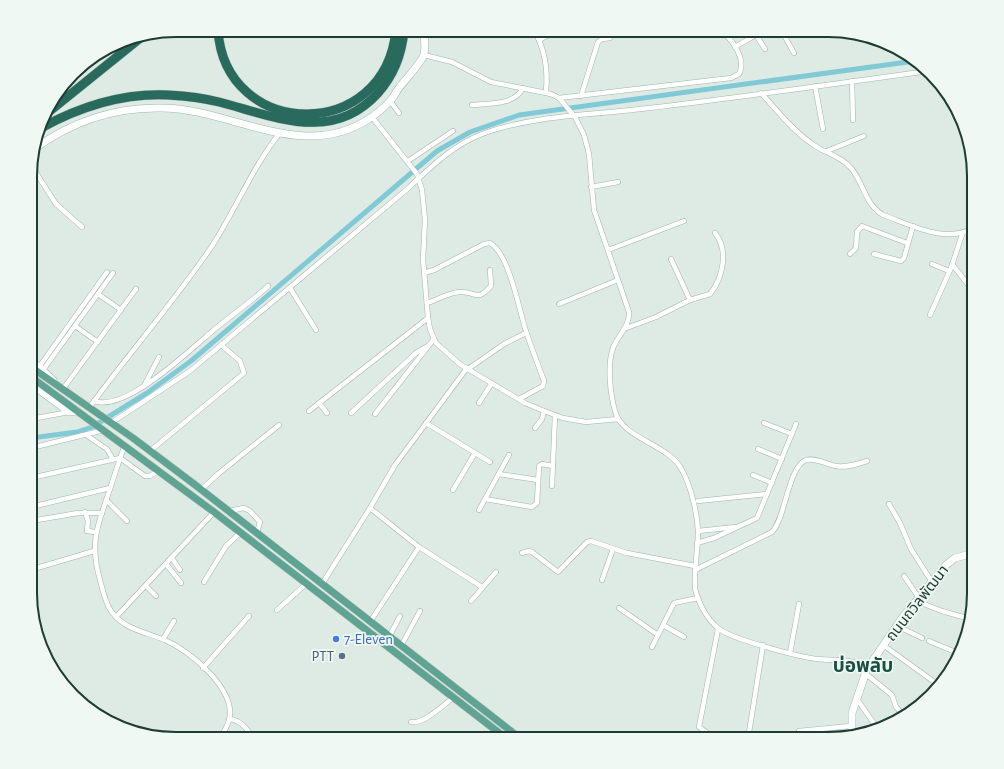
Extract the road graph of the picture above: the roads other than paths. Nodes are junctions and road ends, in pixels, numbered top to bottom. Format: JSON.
{"nodes":[{"id":1,"x":219,"y":37,"type":"edge"},
{"id":2,"x":395,"y":37,"type":"edge"},
{"id":3,"x":403,"y":37,"type":"edge"},
{"id":4,"x":424,"y":37,"type":"edge"},
{"id":5,"x":538,"y":37,"type":"edge"},
{"id":6,"x":545,"y":37,"type":"edge"},
{"id":7,"x":610,"y":37,"type":"edge"},
{"id":8,"x":726,"y":37,"type":"edge"},
{"id":9,"x":752,"y":37,"type":"edge"},
{"id":10,"x":757,"y":37,"type":"edge"},
{"id":11,"x":785,"y":37,"type":"edge"},
{"id":12,"x":539,"y":40,"type":"junction"},
{"id":13,"x":132,"y":45,"type":"edge"},
{"id":14,"x":735,"y":47,"type":"junction"},
{"id":15,"x":765,"y":50,"type":"dead end"},
{"id":16,"x":794,"y":53,"type":"dead end"},
{"id":17,"x":424,"y":55,"type":"junction"},
{"id":18,"x":921,"y":72,"type":"edge"},
{"id":19,"x":852,"y":81,"type":"junction"},
{"id":20,"x":815,"y":86,"type":"junction"},
{"id":21,"x":523,"y":88,"type":"junction"},
{"id":22,"x":546,"y":92,"type":"junction"},
{"id":23,"x":761,"y":94,"type":"junction"},
{"id":24,"x":581,"y":96,"type":"junction"},
{"id":25,"x":560,"y":100,"type":"junction"},
{"id":26,"x":390,"y":101,"type":"junction"},
{"id":27,"x":472,"y":105,"type":"dead end"},
{"id":28,"x":56,"y":106,"type":"edge"},
{"id":29,"x":399,"y":113,"type":"dead end"},
{"id":30,"x":573,"y":115,"type":"junction"},
{"id":31,"x":372,"y":117,"type":"junction"},
{"id":32,"x":853,"y":120,"type":"dead end"},
{"id":33,"x":47,"y":125,"type":"edge"},
{"id":34,"x":823,"y":129,"type":"dead end"},
{"id":35,"x":453,"y":131,"type":"dead end"},
{"id":36,"x":279,"y":134,"type":"junction"},
{"id":37,"x":864,"y":136,"type":"dead end"},
{"id":38,"x":41,"y":144,"type":"edge"},
{"id":39,"x":827,"y":151,"type":"junction"},
{"id":40,"x":409,"y":162,"type":"junction"},
{"id":41,"x":37,"y":175,"type":"edge"},
{"id":42,"x":418,"y":176,"type":"junction"},
{"id":43,"x":618,"y":182,"type":"dead end"},
{"id":44,"x":591,"y":187,"type":"junction"},
{"id":45,"x":684,"y":221,"type":"dead end"},
{"id":46,"x":912,"y":226,"type":"junction"},
{"id":47,"x":82,"y":227,"type":"dead end"},
{"id":48,"x":967,"y":231,"type":"edge"},
{"id":49,"x":964,"y":232,"type":"junction"},
{"id":50,"x":715,"y":233,"type":"dead end"},
{"id":51,"x":907,"y":243,"type":"junction"},
{"id":52,"x":608,"y":250,"type":"junction"},
{"id":53,"x":850,"y":254,"type":"dead end"},
{"id":54,"x":874,"y":254,"type":"dead end"},
{"id":55,"x":671,"y":258,"type":"dead end"},
{"id":56,"x":932,"y":264,"type":"dead end"},
{"id":57,"x":952,"y":264,"type":"junction"},
{"id":58,"x":490,"y":270,"type":"dead end"},
{"id":59,"x":949,"y":271,"type":"junction"},
{"id":60,"x":107,"y":272,"type":"dead end"},
{"id":61,"x":424,"y":272,"type":"junction"},
{"id":62,"x":113,"y":273,"type":"dead end"},
{"id":63,"x":618,"y":280,"type":"junction"},
{"id":64,"x":967,"y":283,"type":"edge"},
{"id":65,"x":268,"y":286,"type":"dead end"},
{"id":66,"x":290,"y":288,"type":"junction"},
{"id":67,"x":136,"y":289,"type":"dead end"},
{"id":68,"x":98,"y":294,"type":"junction"},
{"id":69,"x":690,"y":300,"type":"junction"},
{"id":70,"x":427,"y":303,"type":"junction"},
{"id":71,"x":559,"y":304,"type":"dead end"},
{"id":72,"x":121,"y":310,"type":"junction"},
{"id":73,"x":930,"y":315,"type":"dead end"},
{"id":74,"x":428,"y":318,"type":"junction"},
{"id":75,"x":75,"y":326,"type":"junction"},
{"id":76,"x":624,"y":329,"type":"junction"},
{"id":77,"x":316,"y":330,"type":"dead end"},
{"id":78,"x":526,"y":333,"type":"junction"},
{"id":79,"x":434,"y":339,"type":"junction"},
{"id":80,"x":98,"y":342,"type":"junction"},
{"id":81,"x":221,"y":345,"type":"junction"},
{"id":82,"x":428,"y":346,"type":"junction"},
{"id":83,"x":159,"y":357,"type":"dead end"},
{"id":84,"x":37,"y":365,"type":"edge"},
{"id":85,"x":41,"y":368,"type":"junction"},
{"id":86,"x":468,"y":368,"type":"junction"},
{"id":87,"x":37,"y":372,"type":"edge"},
{"id":88,"x":37,"y":381,"type":"edge"},
{"id":89,"x":492,"y":383,"type":"junction"},
{"id":90,"x":144,"y":386,"type":"junction"},
{"id":91,"x":37,"y":388,"type":"edge"},
{"id":92,"x":63,"y":389,"type":"junction"},
{"id":93,"x":519,"y":399,"type":"junction"},
{"id":94,"x":94,"y":401,"type":"junction"},
{"id":95,"x":319,"y":403,"type":"junction"},
{"id":96,"x":479,"y":403,"type":"dead end"},
{"id":97,"x":89,"y":408,"type":"junction"},
{"id":98,"x":77,"y":411,"type":"junction"},
{"id":99,"x":309,"y":411,"type":"dead end"},
{"id":100,"x":544,"y":411,"type":"junction"},
{"id":101,"x":69,"y":412,"type":"junction"},
{"id":102,"x":351,"y":413,"type":"dead end"},
{"id":103,"x":327,"y":414,"type":"dead end"},
{"id":104,"x":375,"y":414,"type":"dead end"},
{"id":105,"x":555,"y":415,"type":"junction"},
{"id":106,"x":37,"y":418,"type":"edge"},
{"id":107,"x":618,"y":419,"type":"junction"},
{"id":108,"x":110,"y":422,"type":"junction"},
{"id":109,"x":426,"y":423,"type":"junction"},
{"id":110,"x":764,"y":423,"type":"dead end"},
{"id":111,"x":796,"y":424,"type":"dead end"},
{"id":112,"x":279,"y":425,"type":"dead end"},
{"id":113,"x":101,"y":428,"type":"junction"},
{"id":114,"x":535,"y":428,"type":"dead end"},
{"id":115,"x":792,"y":434,"type":"junction"},
{"id":116,"x":86,"y":435,"type":"junction"},
{"id":117,"x":125,"y":445,"type":"junction"},
{"id":118,"x":37,"y":447,"type":"edge"},
{"id":119,"x":758,"y":449,"type":"dead end"},
{"id":120,"x":150,"y":451,"type":"junction"},
{"id":121,"x":475,"y":453,"type":"junction"},
{"id":122,"x":509,"y":455,"type":"dead end"},
{"id":123,"x":112,"y":458,"type":"junction"},
{"id":124,"x":120,"y":458,"type":"junction"},
{"id":125,"x":782,"y":459,"type":"junction"},
{"id":126,"x":867,"y":461,"type":"dead end"},
{"id":127,"x":490,"y":462,"type":"dead end"},
{"id":128,"x":553,"y":466,"type":"junction"},
{"id":129,"x":158,"y":471,"type":"junction"},
{"id":130,"x":499,"y":474,"type":"junction"},
{"id":131,"x":753,"y":475,"type":"dead end"},
{"id":132,"x":37,"y":477,"type":"edge"},
{"id":133,"x":538,"y":480,"type":"junction"},
{"id":134,"x":772,"y":482,"type":"junction"},
{"id":135,"x":552,"y":486,"type":"dead end"},
{"id":136,"x":110,"y":488,"type":"junction"},
{"id":137,"x":202,"y":489,"type":"junction"},
{"id":138,"x":453,"y":490,"type":"dead end"},
{"id":139,"x":767,"y":494,"type":"junction"},
{"id":140,"x":485,"y":499,"type":"junction"},
{"id":141,"x":106,"y":500,"type":"junction"},
{"id":142,"x":698,"y":500,"type":"dead end"},
{"id":143,"x":889,"y":504,"type":"dead end"},
{"id":144,"x":37,"y":505,"type":"edge"},
{"id":145,"x":205,"y":505,"type":"junction"},
{"id":146,"x":370,"y":508,"type":"junction"},
{"id":147,"x":478,"y":510,"type":"dead end"},
{"id":148,"x":230,"y":511,"type":"junction"},
{"id":149,"x":85,"y":512,"type":"junction"},
{"id":150,"x":214,"y":512,"type":"junction"},
{"id":151,"x":102,"y":513,"type":"junction"},
{"id":152,"x":37,"y":520,"type":"edge"},
{"id":153,"x":127,"y":521,"type":"dead end"},
{"id":154,"x":737,"y":527,"type":"junction"},
{"id":155,"x":698,"y":531,"type":"junction"},
{"id":156,"x":96,"y":532,"type":"junction"},
{"id":157,"x":240,"y":533,"type":"junction"},
{"id":158,"x":257,"y":533,"type":"junction"},
{"id":159,"x":697,"y":543,"type":"junction"},
{"id":160,"x":419,"y":547,"type":"junction"},
{"id":161,"x":613,"y":549,"type":"junction"},
{"id":162,"x":94,"y":552,"type":"junction"},
{"id":163,"x":522,"y":553,"type":"dead end"},
{"id":164,"x":967,"y":554,"type":"edge"},
{"id":165,"x":172,"y":558,"type":"junction"},
{"id":166,"x":166,"y":564,"type":"junction"},
{"id":167,"x":37,"y":568,"type":"edge"},
{"id":168,"x":695,"y":568,"type":"junction"},
{"id":169,"x":180,"y":570,"type":"dead end"},
{"id":170,"x":496,"y":572,"type":"dead end"},
{"id":171,"x":904,"y":576,"type":"dead end"},
{"id":172,"x":602,"y":580,"type":"dead end"},
{"id":173,"x":204,"y":582,"type":"dead end"},
{"id":174,"x":932,"y":582,"type":"junction"},
{"id":175,"x":182,"y":583,"type":"dead end"},
{"id":176,"x":306,"y":584,"type":"junction"},
{"id":177,"x":322,"y":584,"type":"junction"},
{"id":178,"x":146,"y":586,"type":"junction"},
{"id":179,"x":482,"y":586,"type":"junction"},
{"id":180,"x":156,"y":596,"type":"dead end"},
{"id":181,"x":698,"y":598,"type":"junction"},
{"id":182,"x":918,"y":599,"type":"junction"},
{"id":183,"x":471,"y":601,"type":"dead end"},
{"id":184,"x":799,"y":604,"type":"dead end"},
{"id":185,"x":619,"y":608,"type":"dead end"},
{"id":186,"x":277,"y":610,"type":"dead end"},
{"id":187,"x":420,"y":611,"type":"dead end"},
{"id":188,"x":249,"y":616,"type":"dead end"},
{"id":189,"x":400,"y":616,"type":"dead end"},
{"id":190,"x":116,"y":617,"type":"junction"},
{"id":191,"x":964,"y":617,"type":"edge"},
{"id":192,"x":174,"y":622,"type":"dead end"},
{"id":193,"x":370,"y":622,"type":"junction"},
{"id":194,"x":663,"y":625,"type":"junction"},
{"id":195,"x":897,"y":626,"type":"junction"},
{"id":196,"x":718,"y":629,"type":"junction"},
{"id":197,"x":658,"y":636,"type":"junction"},
{"id":198,"x":389,"y":637,"type":"junction"},
{"id":199,"x":684,"y":637,"type":"dead end"},
{"id":200,"x":922,"y":638,"type":"dead end"},
{"id":201,"x":163,"y":639,"type":"junction"},
{"id":202,"x":929,"y":641,"type":"dead end"},
{"id":203,"x":763,"y":645,"type":"junction"},
{"id":204,"x":883,"y":645,"type":"junction"},
{"id":205,"x":401,"y":646,"type":"junction"},
{"id":206,"x":652,"y":647,"type":"dead end"},
{"id":207,"x":954,"y":651,"type":"edge"},
{"id":208,"x":790,"y":653,"type":"junction"},
{"id":209,"x":203,"y":668,"type":"junction"},
{"id":210,"x":867,"y":671,"type":"junction"},
{"id":211,"x":935,"y":682,"type":"edge"},
{"id":212,"x":453,"y":698,"type":"junction"},
{"id":213,"x":857,"y":699,"type":"junction"},
{"id":214,"x":900,"y":711,"type":"edge"},
{"id":215,"x":229,"y":719,"type":"junction"},
{"id":216,"x":411,"y":722,"type":"dead end"},
{"id":217,"x":874,"y":724,"type":"edge"},
{"id":218,"x":851,"y":730,"type":"edge"},
{"id":219,"x":799,"y":731,"type":"dead end"},
{"id":220,"x":223,"y":732,"type":"edge"},
{"id":221,"x":248,"y":732,"type":"edge"},
{"id":222,"x":498,"y":732,"type":"edge"},
{"id":223,"x":512,"y":732,"type":"edge"},
{"id":224,"x":706,"y":732,"type":"edge"},
{"id":225,"x":749,"y":732,"type":"edge"}],
"edges":[{"from":1,"to":2,"type":"highway"},
{"from":3,"to":33,"type":"highway"},
{"from":4,"to":17,"type":"main road"},
{"from":5,"to":12,"type":"street"},
{"from":6,"to":12,"type":"street"},
{"from":7,"to":24,"type":"street"},
{"from":8,"to":14,"type":"street"},
{"from":9,"to":14,"type":"street"},
{"from":10,"to":15,"type":"street"},
{"from":11,"to":16,"type":"street"},
{"from":12,"to":22,"type":"street"},
{"from":13,"to":28,"type":"highway"},
{"from":14,"to":24,"type":"street"},
{"from":17,"to":21,"type":"street"},
{"from":17,"to":26,"type":"main road"},
{"from":18,"to":19,"type":"street"},
{"from":19,"to":20,"type":"street"},
{"from":19,"to":32,"type":"street"},
{"from":20,"to":23,"type":"street"},
{"from":20,"to":34,"type":"street"},
{"from":21,"to":22,"type":"street"},
{"from":21,"to":27,"type":"street"},
{"from":22,"to":25,"type":"street"},
{"from":23,"to":30,"type":"street"},
{"from":23,"to":39,"type":"street"},
{"from":24,"to":25,"type":"street"},
{"from":25,"to":30,"type":"street"},
{"from":26,"to":29,"type":"street"},
{"from":26,"to":31,"type":"main road"},
{"from":30,"to":42,"type":"street"},
{"from":30,"to":44,"type":"street"},
{"from":31,"to":36,"type":"main road"},
{"from":31,"to":40,"type":"street"},
{"from":35,"to":40,"type":"street"},
{"from":36,"to":38,"type":"main road"},
{"from":36,"to":94,"type":"street"},
{"from":37,"to":39,"type":"street"},
{"from":39,"to":46,"type":"street"},
{"from":40,"to":42,"type":"street"},
{"from":41,"to":47,"type":"street"},
{"from":42,"to":61,"type":"street"},
{"from":42,"to":66,"type":"street"},
{"from":43,"to":44,"type":"street"},
{"from":44,"to":52,"type":"street"},
{"from":45,"to":52,"type":"street"},
{"from":46,"to":49,"type":"street"},
{"from":46,"to":51,"type":"street"},
{"from":48,"to":49,"type":"street"},
{"from":49,"to":57,"type":"street"},
{"from":50,"to":69,"type":"street"},
{"from":51,"to":53,"type":"street"},
{"from":51,"to":54,"type":"street"},
{"from":52,"to":63,"type":"street"},
{"from":55,"to":69,"type":"street"},
{"from":56,"to":59,"type":"street"},
{"from":57,"to":59,"type":"street"},
{"from":57,"to":64,"type":"street"},
{"from":58,"to":70,"type":"street"},
{"from":59,"to":73,"type":"street"},
{"from":60,"to":85,"type":"street"},
{"from":61,"to":70,"type":"street"},
{"from":61,"to":78,"type":"street"},
{"from":62,"to":68,"type":"street"},
{"from":63,"to":71,"type":"street"},
{"from":63,"to":76,"type":"street"},
{"from":65,"to":90,"type":"street"},
{"from":66,"to":77,"type":"street"},
{"from":66,"to":81,"type":"street"},
{"from":67,"to":72,"type":"street"},
{"from":68,"to":72,"type":"street"},
{"from":68,"to":75,"type":"street"},
{"from":69,"to":76,"type":"street"},
{"from":70,"to":74,"type":"street"},
{"from":72,"to":80,"type":"street"},
{"from":74,"to":79,"type":"street"},
{"from":74,"to":95,"type":"street"},
{"from":75,"to":80,"type":"street"},
{"from":75,"to":85,"type":"street"},
{"from":76,"to":107,"type":"street"},
{"from":78,"to":86,"type":"street"},
{"from":78,"to":93,"type":"street"},
{"from":79,"to":82,"type":"street"},
{"from":79,"to":86,"type":"street"},
{"from":80,"to":92,"type":"street"},
{"from":81,"to":108,"type":"street"},
{"from":81,"to":120,"type":"street"},
{"from":82,"to":102,"type":"street"},
{"from":82,"to":104,"type":"street"},
{"from":83,"to":90,"type":"street"},
{"from":84,"to":85,"type":"main road"},
{"from":85,"to":92,"type":"main road"},
{"from":86,"to":89,"type":"street"},
{"from":86,"to":109,"type":"street"},
{"from":87,"to":92,"type":"main road"},
{"from":88,"to":98,"type":"main road"},
{"from":89,"to":93,"type":"street"},
{"from":89,"to":96,"type":"street"},
{"from":90,"to":94,"type":"street"},
{"from":91,"to":101,"type":"main road"},
{"from":92,"to":97,"type":"main road"},
{"from":93,"to":100,"type":"street"},
{"from":94,"to":97,"type":"street"},
{"from":95,"to":99,"type":"street"},
{"from":95,"to":103,"type":"street"},
{"from":97,"to":108,"type":"main road"},
{"from":98,"to":101,"type":"main road"},
{"from":98,"to":113,"type":"main road"},
{"from":100,"to":105,"type":"street"},
{"from":100,"to":114,"type":"street"},
{"from":101,"to":106,"type":"street"},
{"from":105,"to":107,"type":"street"},
{"from":105,"to":128,"type":"street"},
{"from":107,"to":155,"type":"street"},
{"from":108,"to":120,"type":"main road"},
{"from":109,"to":121,"type":"street"},
{"from":109,"to":146,"type":"street"},
{"from":110,"to":115,"type":"street"},
{"from":111,"to":115,"type":"street"},
{"from":112,"to":137,"type":"street"},
{"from":113,"to":116,"type":"street"},
{"from":113,"to":117,"type":"main road"},
{"from":115,"to":125,"type":"street"},
{"from":116,"to":118,"type":"street"},
{"from":116,"to":123,"type":"street"},
{"from":117,"to":124,"type":"street"},
{"from":117,"to":129,"type":"main road"},
{"from":119,"to":125,"type":"street"},
{"from":120,"to":137,"type":"main road"},
{"from":121,"to":127,"type":"street"},
{"from":121,"to":138,"type":"street"},
{"from":122,"to":130,"type":"street"},
{"from":123,"to":124,"type":"street"},
{"from":123,"to":132,"type":"street"},
{"from":124,"to":129,"type":"street"},
{"from":124,"to":136,"type":"street"},
{"from":125,"to":134,"type":"street"},
{"from":126,"to":168,"type":"street"},
{"from":128,"to":133,"type":"street"},
{"from":128,"to":135,"type":"street"},
{"from":129,"to":145,"type":"main road"},
{"from":130,"to":133,"type":"street"},
{"from":130,"to":140,"type":"street"},
{"from":131,"to":134,"type":"street"},
{"from":133,"to":140,"type":"street"},
{"from":134,"to":139,"type":"street"},
{"from":136,"to":141,"type":"street"},
{"from":136,"to":144,"type":"street"},
{"from":137,"to":145,"type":"main road"},
{"from":137,"to":148,"type":"main road"},
{"from":139,"to":142,"type":"street"},
{"from":139,"to":154,"type":"street"},
{"from":140,"to":147,"type":"street"},
{"from":141,"to":151,"type":"street"},
{"from":141,"to":153,"type":"street"},
{"from":143,"to":174,"type":"street"},
{"from":145,"to":150,"type":"main road"},
{"from":146,"to":160,"type":"street"},
{"from":146,"to":177,"type":"street"},
{"from":148,"to":158,"type":"main road"},
{"from":148,"to":158,"type":"street"},
{"from":149,"to":151,"type":"street"},
{"from":149,"to":152,"type":"street"},
{"from":149,"to":156,"type":"street"},
{"from":150,"to":157,"type":"main road"},
{"from":150,"to":165,"type":"street"},
{"from":151,"to":156,"type":"street"},
{"from":154,"to":155,"type":"street"},
{"from":154,"to":159,"type":"street"},
{"from":155,"to":159,"type":"street"},
{"from":156,"to":162,"type":"street"},
{"from":157,"to":173,"type":"street"},
{"from":157,"to":176,"type":"main road"},
{"from":158,"to":177,"type":"main road"},
{"from":159,"to":168,"type":"street"},
{"from":160,"to":179,"type":"street"},
{"from":160,"to":193,"type":"street"},
{"from":161,"to":163,"type":"street"},
{"from":161,"to":168,"type":"street"},
{"from":161,"to":172,"type":"street"},
{"from":162,"to":167,"type":"street"},
{"from":162,"to":190,"type":"street"},
{"from":164,"to":174,"type":"main road","name":"ถนนถวิลพัฒนา"},
{"from":165,"to":166,"type":"street"},
{"from":165,"to":169,"type":"street"},
{"from":166,"to":175,"type":"street"},
{"from":166,"to":178,"type":"street"},
{"from":168,"to":181,"type":"street"},
{"from":170,"to":179,"type":"street"},
{"from":171,"to":182,"type":"street"},
{"from":174,"to":182,"type":"main road","name":"ถนนถวิลพัฒนา"},
{"from":176,"to":186,"type":"street"},
{"from":176,"to":212,"type":"main road"},
{"from":177,"to":193,"type":"main road"},
{"from":178,"to":180,"type":"street"},
{"from":178,"to":190,"type":"street"},
{"from":179,"to":183,"type":"street"},
{"from":181,"to":194,"type":"street"},
{"from":181,"to":196,"type":"street"},
{"from":182,"to":191,"type":"street"},
{"from":182,"to":195,"type":"main road","name":"ถนนถวิลพัฒนา"},
{"from":184,"to":208,"type":"street"},
{"from":185,"to":197,"type":"street"},
{"from":187,"to":205,"type":"street"},
{"from":188,"to":209,"type":"street"},
{"from":189,"to":198,"type":"street"},
{"from":190,"to":201,"type":"street"},
{"from":192,"to":201,"type":"street"},
{"from":193,"to":198,"type":"main road"},
{"from":194,"to":197,"type":"street"},
{"from":194,"to":199,"type":"street"},
{"from":195,"to":200,"type":"street"},
{"from":195,"to":204,"type":"main road","name":"ถนนถวิลพัฒนา"},
{"from":196,"to":203,"type":"street"},
{"from":196,"to":224,"type":"street"},
{"from":197,"to":206,"type":"street"},
{"from":198,"to":205,"type":"main road"},
{"from":201,"to":209,"type":"street"},
{"from":202,"to":207,"type":"street"},
{"from":203,"to":208,"type":"street"},
{"from":203,"to":225,"type":"street"},
{"from":204,"to":210,"type":"main road","name":"ถนนถวิลพัฒนา"},
{"from":204,"to":211,"type":"street"},
{"from":205,"to":223,"type":"main road"},
{"from":208,"to":210,"type":"street"},
{"from":209,"to":215,"type":"street"},
{"from":210,"to":213,"type":"main road","name":"ถนนถวิลพัฒนา"},
{"from":210,"to":214,"type":"street"},
{"from":212,"to":216,"type":"street"},
{"from":212,"to":222,"type":"main road"},
{"from":213,"to":217,"type":"street"},
{"from":213,"to":218,"type":"main road","name":"ถนนถวิลพัฒนา"},
{"from":215,"to":220,"type":"street"},
{"from":215,"to":221,"type":"street"},
{"from":218,"to":219,"type":"street"}]}
